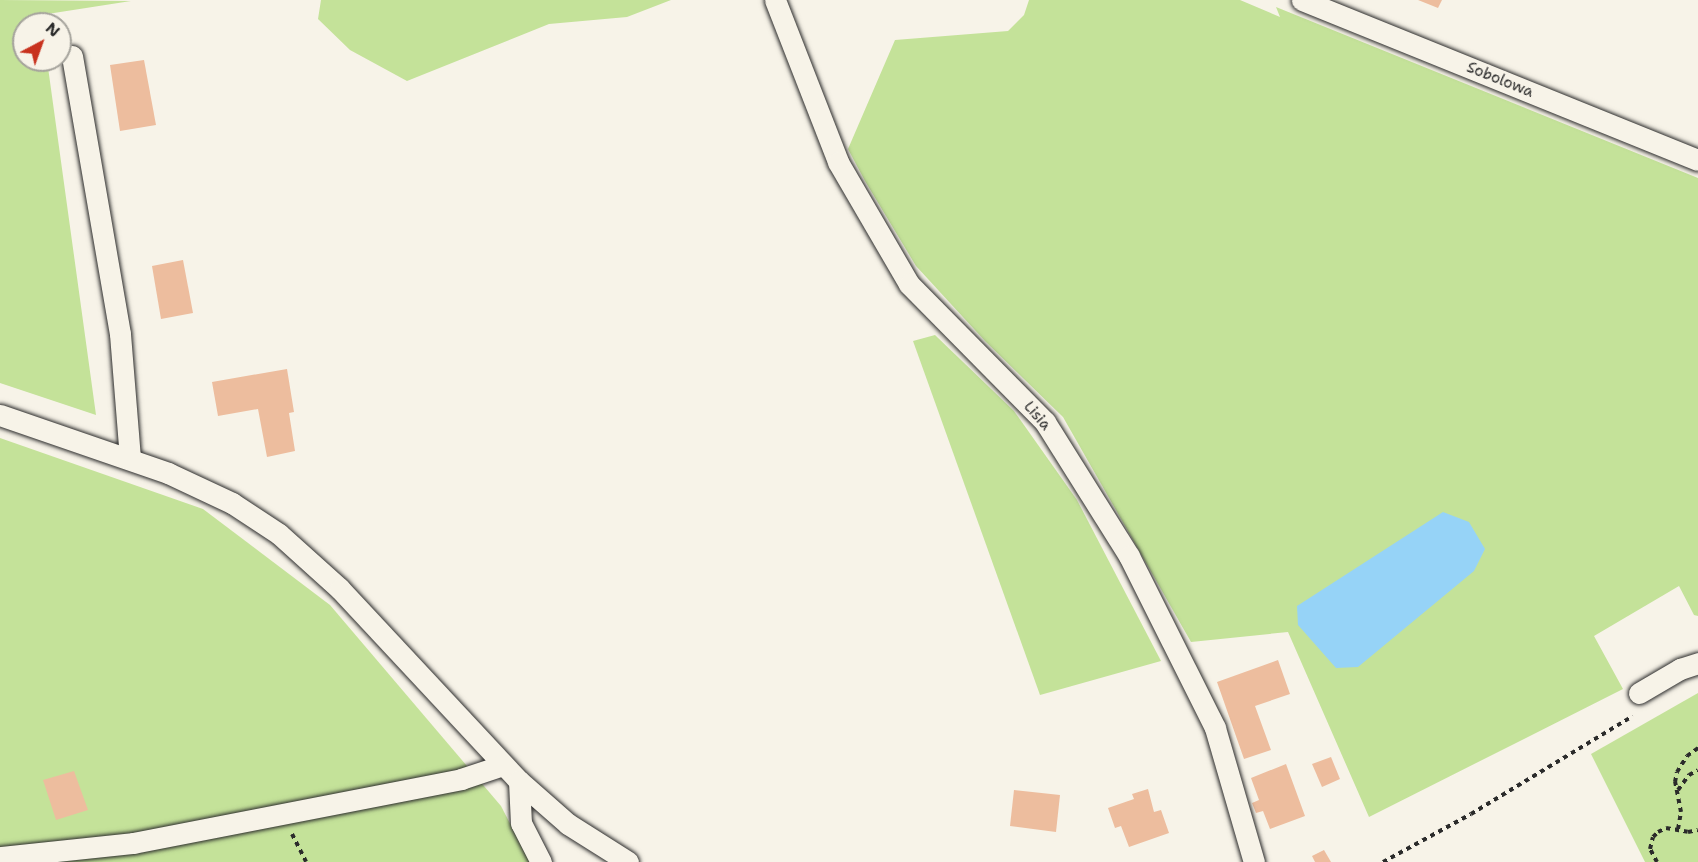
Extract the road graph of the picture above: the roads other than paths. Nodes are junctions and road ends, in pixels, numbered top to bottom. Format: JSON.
{"nodes":[{"id":1,"x":775,"y":0,"type":"edge"},
{"id":2,"x":1304,"y":0,"type":"edge"},
{"id":3,"x":72,"y":57,"type":"dead end"},
{"id":4,"x":1698,"y":160,"type":"edge"},
{"id":5,"x":0,"y":415,"type":"edge"},
{"id":6,"x":130,"y":459,"type":"junction"},
{"id":7,"x":1698,"y":663,"type":"edge"},
{"id":8,"x":1640,"y":702,"type":"road end"},
{"id":9,"x":503,"y":765,"type":"junction"},
{"id":10,"x":519,"y":781,"type":"junction"},
{"id":11,"x":0,"y":857,"type":"edge"},
{"id":12,"x":541,"y":862,"type":"edge"},
{"id":13,"x":628,"y":862,"type":"edge"},
{"id":14,"x":1254,"y":862,"type":"edge"}],
"edges":[{"from":1,"to":14,"type":"street","name":"Lisia"},
{"from":2,"to":4,"type":"street","name":"Sobolowa"},
{"from":3,"to":6,"type":"street"},
{"from":5,"to":6,"type":"street"},
{"from":6,"to":9,"type":"street"},
{"from":7,"to":8,"type":"street"},
{"from":9,"to":10,"type":"street"},
{"from":9,"to":11,"type":"street"},
{"from":10,"to":12,"type":"street"},
{"from":10,"to":13,"type":"street"}]}
